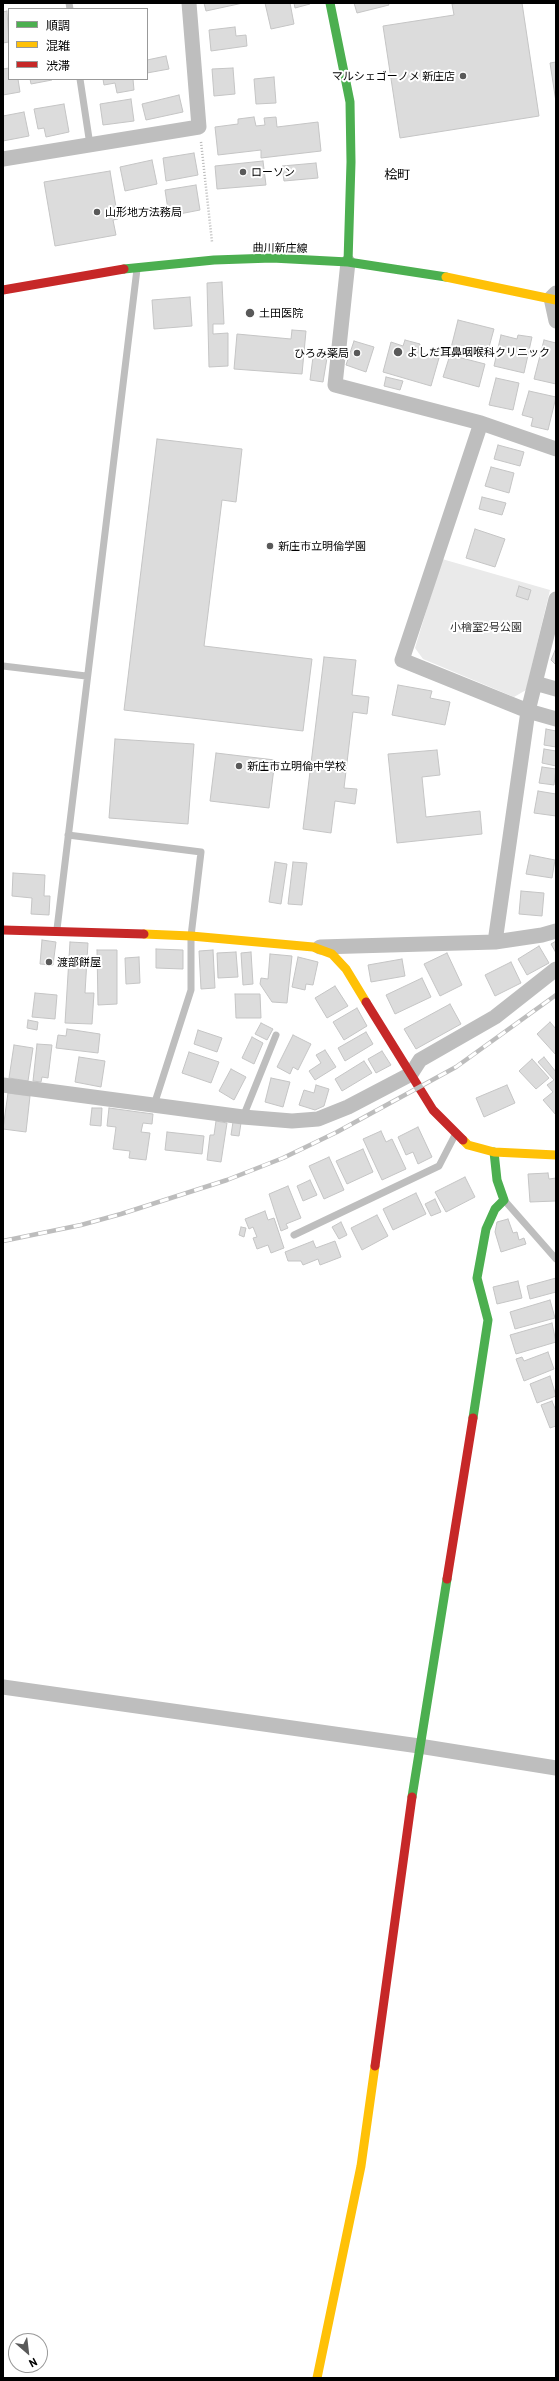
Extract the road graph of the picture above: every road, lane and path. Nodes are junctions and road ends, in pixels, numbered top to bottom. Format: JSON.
{"nodes":[{"id":1,"x":189,"y":3,"type":"edge"},
{"id":2,"x":330,"y":3,"type":"edge"},
{"id":3,"x":80,"y":80,"type":"edge"},
{"id":4,"x":199,"y":127,"type":"junction"},
{"id":5,"x":90,"y":145,"type":"junction"},
{"id":6,"x":3,"y":159,"type":"edge"},
{"id":7,"x":214,"y":260,"type":"junction"},
{"id":8,"x":348,"y":262,"type":"junction"},
{"id":9,"x":137,"y":267,"type":"junction"},
{"id":10,"x":3,"y":290,"type":"edge"},
{"id":11,"x":554,"y":297,"type":"edge"},
{"id":12,"x":556,"y":321,"type":"edge"},
{"id":13,"x":480,"y":423,"type":"junction"},
{"id":14,"x":556,"y":450,"type":"edge"},
{"id":15,"x":556,"y":599,"type":"edge"},
{"id":16,"x":3,"y":666,"type":"edge"},
{"id":17,"x":86,"y":676,"type":"junction"},
{"id":18,"x":535,"y":682,"type":"junction"},
{"id":19,"x":556,"y":689,"type":"edge"},
{"id":20,"x":528,"y":711,"type":"junction"},
{"id":21,"x":556,"y":718,"type":"edge"},
{"id":22,"x":68,"y":835,"type":"junction"},
{"id":23,"x":3,"y":930,"type":"edge"},
{"id":24,"x":556,"y":931,"type":"edge"},
{"id":25,"x":56,"y":932,"type":"junction"},
{"id":26,"x":191,"y":936,"type":"junction"},
{"id":27,"x":496,"y":942,"type":"junction"},
{"id":28,"x":313,"y":948,"type":"junction"},
{"id":29,"x":556,"y":969,"type":"edge"},
{"id":30,"x":276,"y":1035,"type":"dead end"},
{"id":31,"x":411,"y":1074,"type":"junction"},
{"id":32,"x":3,"y":1085,"type":"edge"},
{"id":33,"x":154,"y":1104,"type":"junction"},
{"id":34,"x":243,"y":1117,"type":"junction"},
{"id":35,"x":456,"y":1133,"type":"junction"},
{"id":36,"x":494,"y":1152,"type":"junction"},
{"id":37,"x":556,"y":1155,"type":"edge"},
{"id":38,"x":504,"y":1200,"type":"junction"},
{"id":39,"x":294,"y":1235,"type":"dead end"},
{"id":40,"x":555,"y":1260,"type":"edge"},
{"id":41,"x":3,"y":1687,"type":"edge"},
{"id":42,"x":419,"y":1746,"type":"junction"},
{"id":43,"x":556,"y":1768,"type":"edge"},
{"id":44,"x":317,"y":2378,"type":"edge"}],
"edges":[{"from":1,"to":4,"type":"street"},
{"from":2,"to":8,"type":"street"},
{"from":3,"to":5,"type":"lane"},
{"from":4,"to":5,"type":"street"},
{"from":4,"to":7,"type":"path"},
{"from":5,"to":6,"type":"street"},
{"from":7,"to":8,"type":"street","name":"曲川新庄線"},
{"from":7,"to":9,"type":"street","name":"曲川新庄線"},
{"from":8,"to":11,"type":"street","name":"曲川新庄線"},
{"from":8,"to":13,"type":"street"},
{"from":9,"to":10,"type":"street","name":"曲川新庄線"},
{"from":9,"to":17,"type":"lane"},
{"from":11,"to":12,"type":"street"},
{"from":13,"to":14,"type":"street"},
{"from":13,"to":20,"type":"street"},
{"from":15,"to":18,"type":"street"},
{"from":16,"to":17,"type":"lane"},
{"from":17,"to":22,"type":"lane"},
{"from":18,"to":19,"type":"street"},
{"from":18,"to":20,"type":"street"},
{"from":20,"to":21,"type":"street"},
{"from":20,"to":27,"type":"street"},
{"from":22,"to":25,"type":"lane"},
{"from":22,"to":26,"type":"lane"},
{"from":23,"to":25,"type":"street"},
{"from":24,"to":27,"type":"street"},
{"from":25,"to":26,"type":"street"},
{"from":26,"to":28,"type":"street"},
{"from":26,"to":33,"type":"lane"},
{"from":27,"to":28,"type":"street"},
{"from":28,"to":31,"type":"street"},
{"from":29,"to":31,"type":"street"},
{"from":30,"to":34,"type":"lane"},
{"from":31,"to":34,"type":"street"},
{"from":31,"to":35,"type":"street"},
{"from":32,"to":33,"type":"street"},
{"from":33,"to":34,"type":"street"},
{"from":35,"to":36,"type":"street"},
{"from":35,"to":39,"type":"lane"},
{"from":36,"to":37,"type":"street"},
{"from":36,"to":38,"type":"street"},
{"from":38,"to":40,"type":"lane"},
{"from":38,"to":42,"type":"street"},
{"from":41,"to":42,"type":"street"},
{"from":42,"to":43,"type":"street"},
{"from":42,"to":44,"type":"street"}]}
